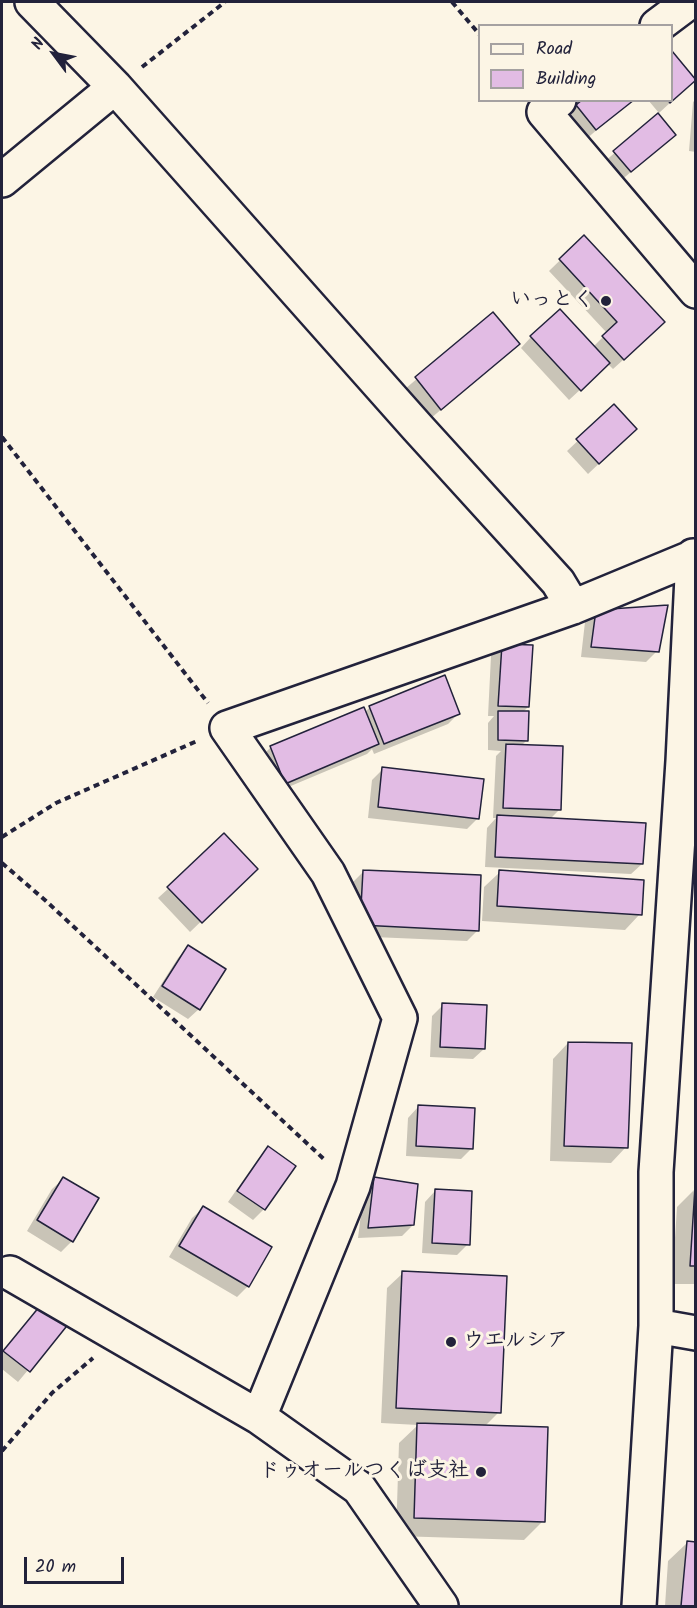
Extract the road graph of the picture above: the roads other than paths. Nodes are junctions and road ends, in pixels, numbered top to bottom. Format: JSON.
{"nodes":[{"id":1,"x":32,"y":2,"type":"edge"},
{"id":2,"x":688,"y":2,"type":"edge"},
{"id":3,"x":660,"y":24,"type":"edge"},
{"id":4,"x":115,"y":87,"type":"junction"},
{"id":5,"x":556,"y":102,"type":"edge"},
{"id":6,"x":2,"y":180,"type":"edge"},
{"id":7,"x":696,"y":291,"type":"edge"},
{"id":8,"x":694,"y":556,"type":"edge"},
{"id":9,"x":573,"y":607,"type":"junction"},
{"id":10,"x":10,"y":1273,"type":"dead end"},
{"id":11,"x":656,"y":1326,"type":"junction"},
{"id":12,"x":696,"y":1333,"type":"edge"},
{"id":13,"x":259,"y":1417,"type":"junction"},
{"id":14,"x":441,"y":1606,"type":"edge"},
{"id":15,"x":639,"y":1606,"type":"edge"}],
"edges":[{"from":1,"to":4,"type":"street"},
{"from":2,"to":3,"type":"street"},
{"from":4,"to":6,"type":"street"},
{"from":4,"to":9,"type":"street"},
{"from":5,"to":7,"type":"street"},
{"from":8,"to":9,"type":"street"},
{"from":8,"to":11,"type":"street"},
{"from":9,"to":13,"type":"street"},
{"from":10,"to":13,"type":"street"},
{"from":11,"to":12,"type":"street"},
{"from":11,"to":15,"type":"street"},
{"from":13,"to":14,"type":"street"}]}
